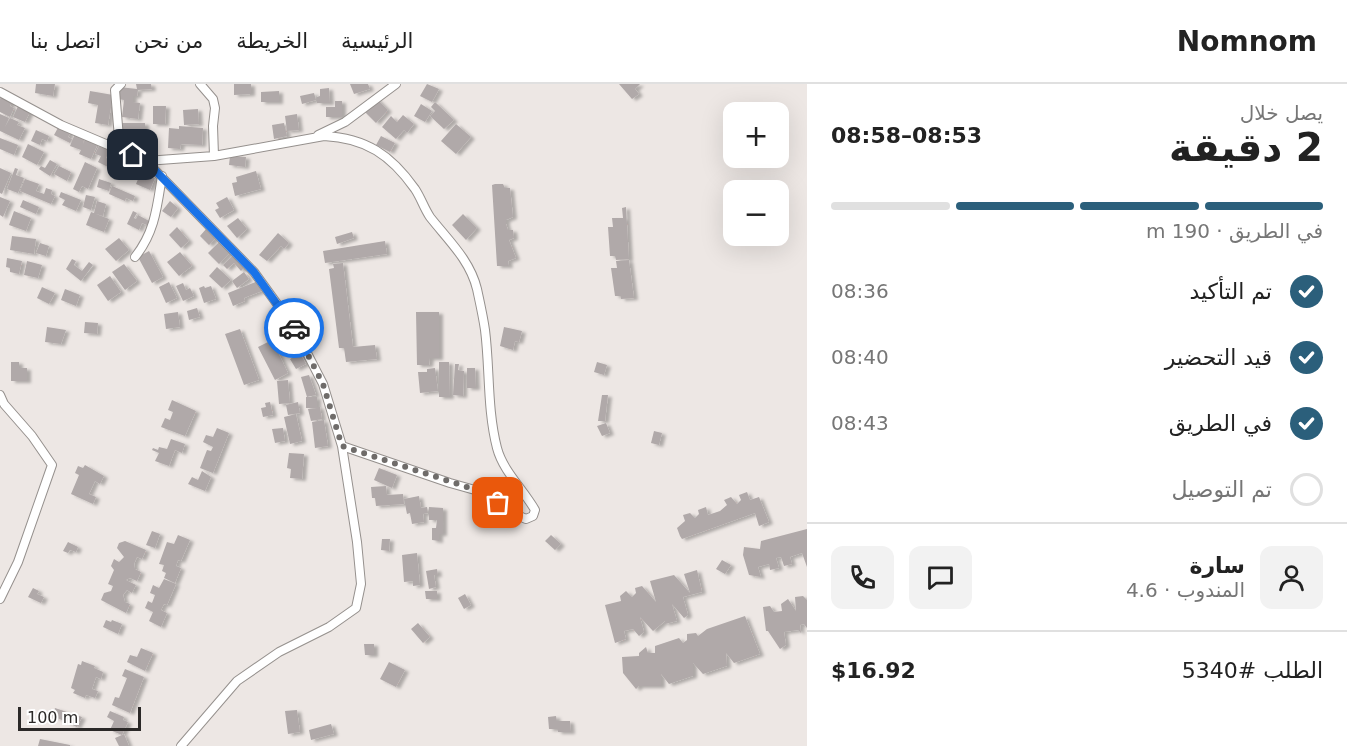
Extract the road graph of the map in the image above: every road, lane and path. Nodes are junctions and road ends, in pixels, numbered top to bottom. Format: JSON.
{"nodes":[{"id":1,"x":121,"y":84,"type":"edge"},
{"id":2,"x":200,"y":84,"type":"edge"},
{"id":3,"x":396,"y":84,"type":"edge"},
{"id":4,"x":0,"y":92,"type":"edge"},
{"id":5,"x":311,"y":138,"type":"junction"},
{"id":6,"x":120,"y":150,"type":"junction"},
{"id":7,"x":214,"y":156,"type":"junction"},
{"id":8,"x":146,"y":161,"type":"junction"},
{"id":9,"x":162,"y":176,"type":"junction"},
{"id":10,"x":135,"y":257,"type":"dead end"},
{"id":11,"x":0,"y":395,"type":"edge"},
{"id":12,"x":342,"y":446,"type":"junction"},
{"id":13,"x":0,"y":599,"type":"edge"},
{"id":14,"x":181,"y":746,"type":"edge"}],
"edges":[{"from":1,"to":6,"type":"street"},
{"from":2,"to":7,"type":"street"},
{"from":3,"to":5,"type":"street"},
{"from":4,"to":6,"type":"street"},
{"from":5,"to":7,"type":"street"},
{"from":5,"to":12,"type":"street"},
{"from":6,"to":8,"type":"street"},
{"from":7,"to":8,"type":"street"},
{"from":8,"to":9,"type":"street"},
{"from":9,"to":10,"type":"street"},
{"from":9,"to":12,"type":"street"},
{"from":11,"to":13,"type":"street"},
{"from":12,"to":14,"type":"street"}]}
